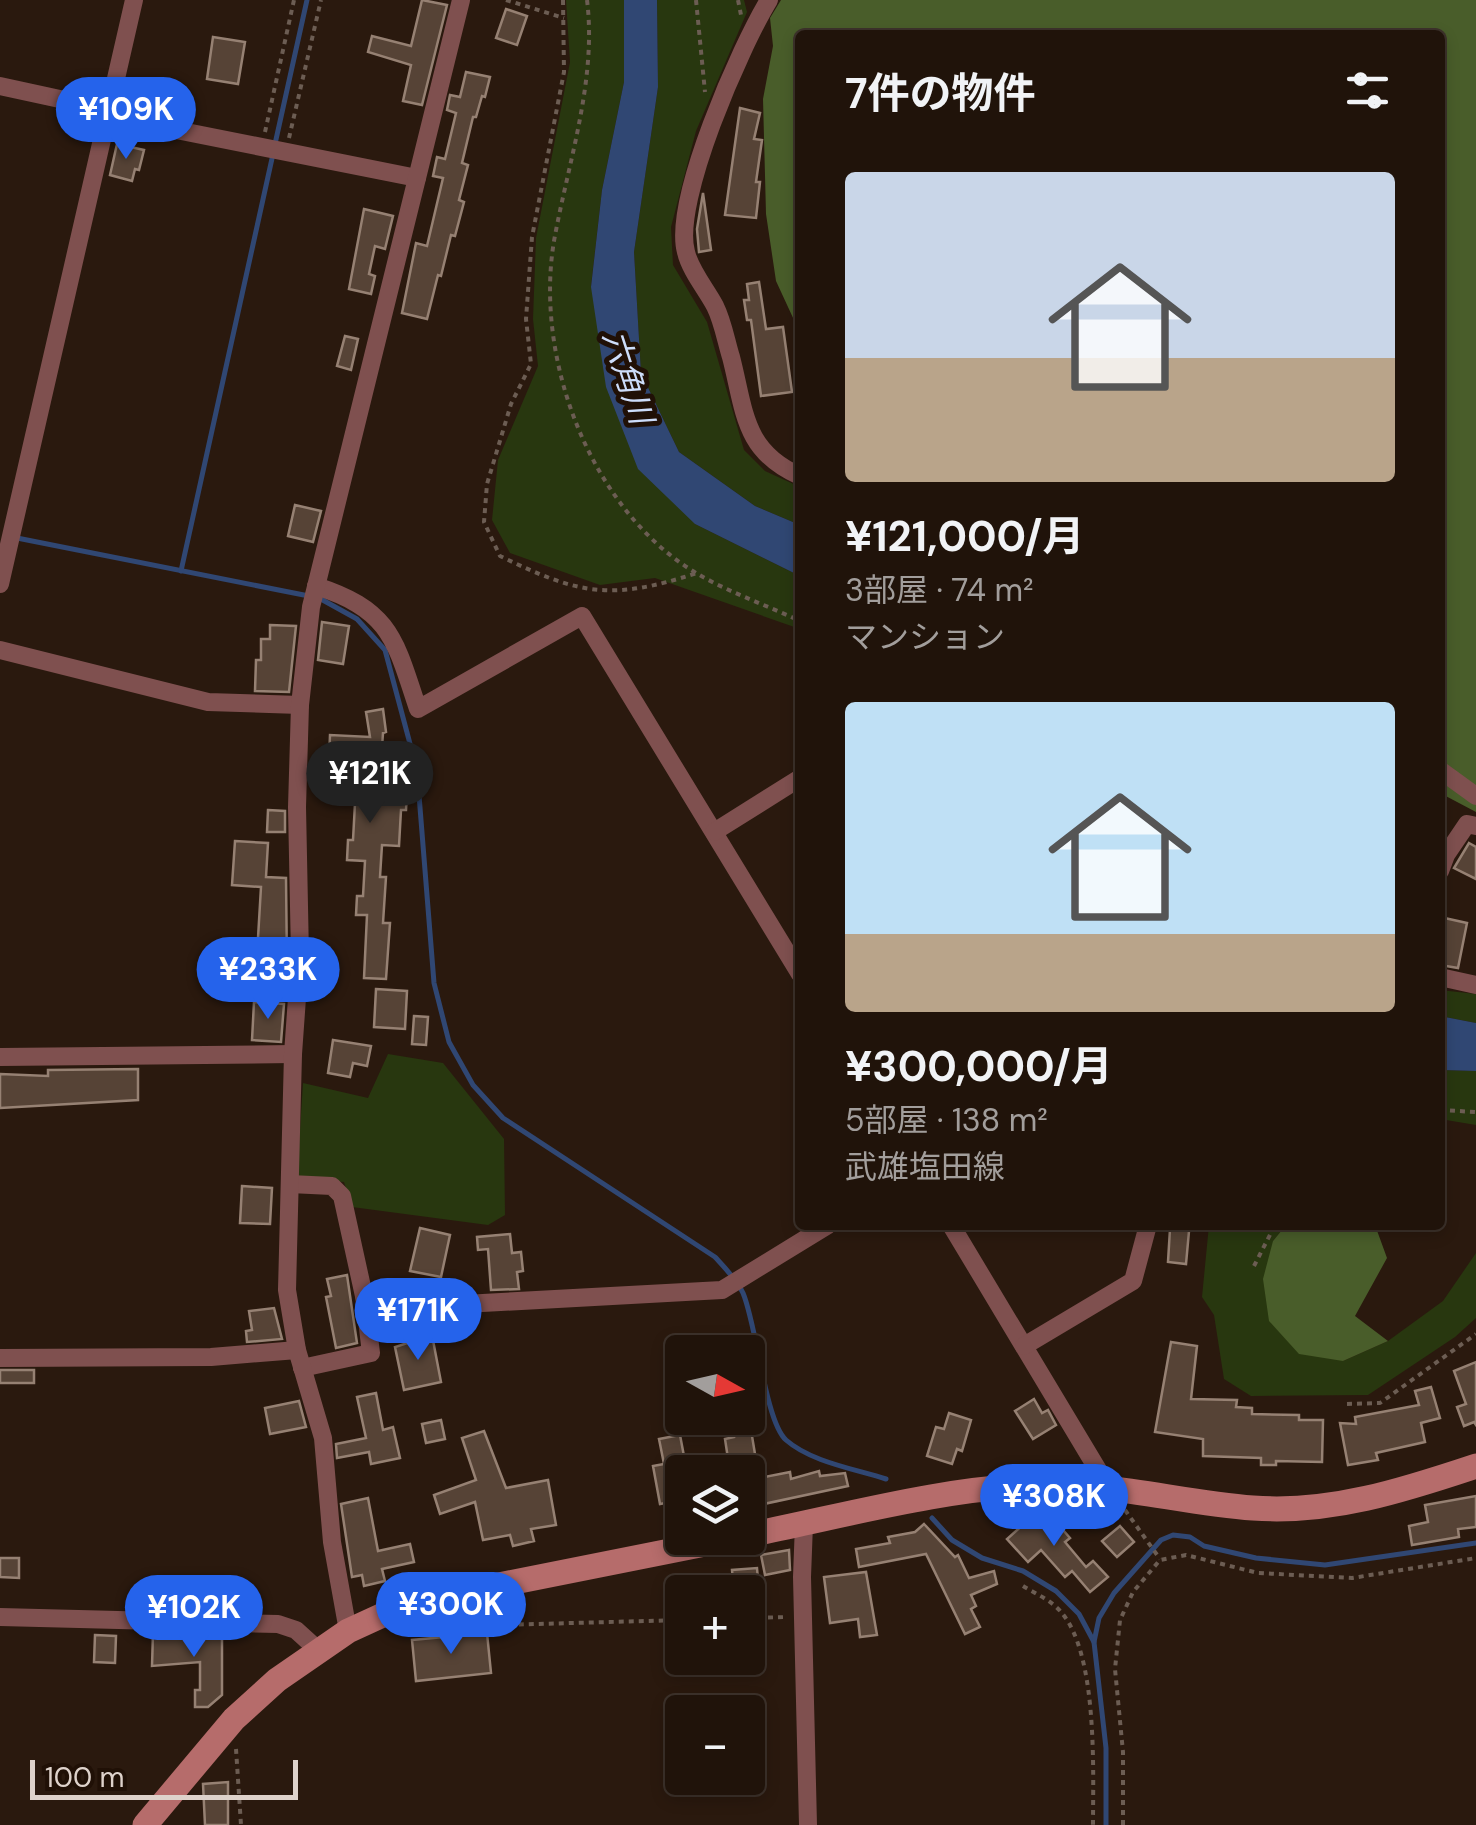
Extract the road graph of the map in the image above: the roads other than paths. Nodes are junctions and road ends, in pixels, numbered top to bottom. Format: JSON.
{"nodes":[{"id":1,"x":134,"y":0,"type":"edge"},
{"id":2,"x":461,"y":0,"type":"edge"},
{"id":3,"x":770,"y":0,"type":"edge"},
{"id":4,"x":0,"y":86,"type":"edge"},
{"id":5,"x":106,"y":116,"type":"junction"},
{"id":6,"x":416,"y":178,"type":"junction"},
{"id":7,"x":795,"y":474,"type":"edge"},
{"id":8,"x":0,"y":584,"type":"edge"},
{"id":9,"x":316,"y":586,"type":"junction"},
{"id":10,"x":0,"y":650,"type":"edge"},
{"id":11,"x":300,"y":705,"type":"junction"},
{"id":12,"x":1445,"y":774,"type":"edge"},
{"id":13,"x":795,"y":781,"type":"edge"},
{"id":14,"x":1476,"y":796,"type":"edge"},
{"id":15,"x":1476,"y":826,"type":"edge"},
{"id":16,"x":714,"y":832,"type":"junction"},
{"id":17,"x":1445,"y":858,"type":"edge"},
{"id":18,"x":795,"y":966,"type":"edge"},
{"id":19,"x":1445,"y":978,"type":"edge"},
{"id":20,"x":1476,"y":985,"type":"edge"},
{"id":21,"x":293,"y":1054,"type":"junction"},
{"id":22,"x":0,"y":1058,"type":"edge"},
{"id":23,"x":290,"y":1184,"type":"junction"},
{"id":24,"x":820,"y":1230,"type":"edge"},
{"id":25,"x":954,"y":1230,"type":"edge"},
{"id":26,"x":1147,"y":1230,"type":"edge"},
{"id":27,"x":364,"y":1296,"type":"junction"},
{"id":28,"x":1024,"y":1346,"type":"junction"},
{"id":29,"x":296,"y":1350,"type":"junction"},
{"id":30,"x":0,"y":1358,"type":"edge"},
{"id":31,"x":302,"y":1368,"type":"junction"},
{"id":32,"x":1476,"y":1466,"type":"edge"},
{"id":33,"x":1110,"y":1490,"type":"junction"},
{"id":34,"x":804,"y":1524,"type":"junction"},
{"id":35,"x":765,"y":1532,"type":"edge"},
{"id":36,"x":665,"y":1551,"type":"edge"},
{"id":37,"x":0,"y":1616,"type":"edge"},
{"id":38,"x":348,"y":1631,"type":"junction"},
{"id":39,"x":318,"y":1650,"type":"junction"},
{"id":40,"x":145,"y":1825,"type":"edge"},
{"id":41,"x":808,"y":1825,"type":"edge"}],
"edges":[{"from":1,"to":5,"type":"street"},
{"from":2,"to":6,"type":"street"},
{"from":3,"to":7,"type":"street"},
{"from":4,"to":5,"type":"street"},
{"from":5,"to":6,"type":"street"},
{"from":5,"to":8,"type":"street"},
{"from":6,"to":9,"type":"street"},
{"from":9,"to":11,"type":"street"},
{"from":9,"to":16,"type":"street"},
{"from":10,"to":11,"type":"street"},
{"from":11,"to":21,"type":"street"},
{"from":12,"to":14,"type":"street"},
{"from":13,"to":16,"type":"street"},
{"from":15,"to":17,"type":"street"},
{"from":16,"to":18,"type":"street"},
{"from":19,"to":20,"type":"street"},
{"from":21,"to":22,"type":"street"},
{"from":21,"to":23,"type":"street"},
{"from":23,"to":27,"type":"street"},
{"from":23,"to":29,"type":"street"},
{"from":24,"to":27,"type":"street"},
{"from":25,"to":28,"type":"street"},
{"from":26,"to":28,"type":"street"},
{"from":27,"to":31,"type":"street"},
{"from":28,"to":33,"type":"street"},
{"from":29,"to":30,"type":"street"},
{"from":29,"to":31,"type":"street"},
{"from":31,"to":38,"type":"street"},
{"from":32,"to":33,"type":"main road"},
{"from":33,"to":34,"type":"main road"},
{"from":34,"to":35,"type":"main road"},
{"from":34,"to":41,"type":"street"},
{"from":36,"to":38,"type":"main road"},
{"from":37,"to":39,"type":"street"},
{"from":38,"to":39,"type":"main road"},
{"from":39,"to":40,"type":"main road"}]}
